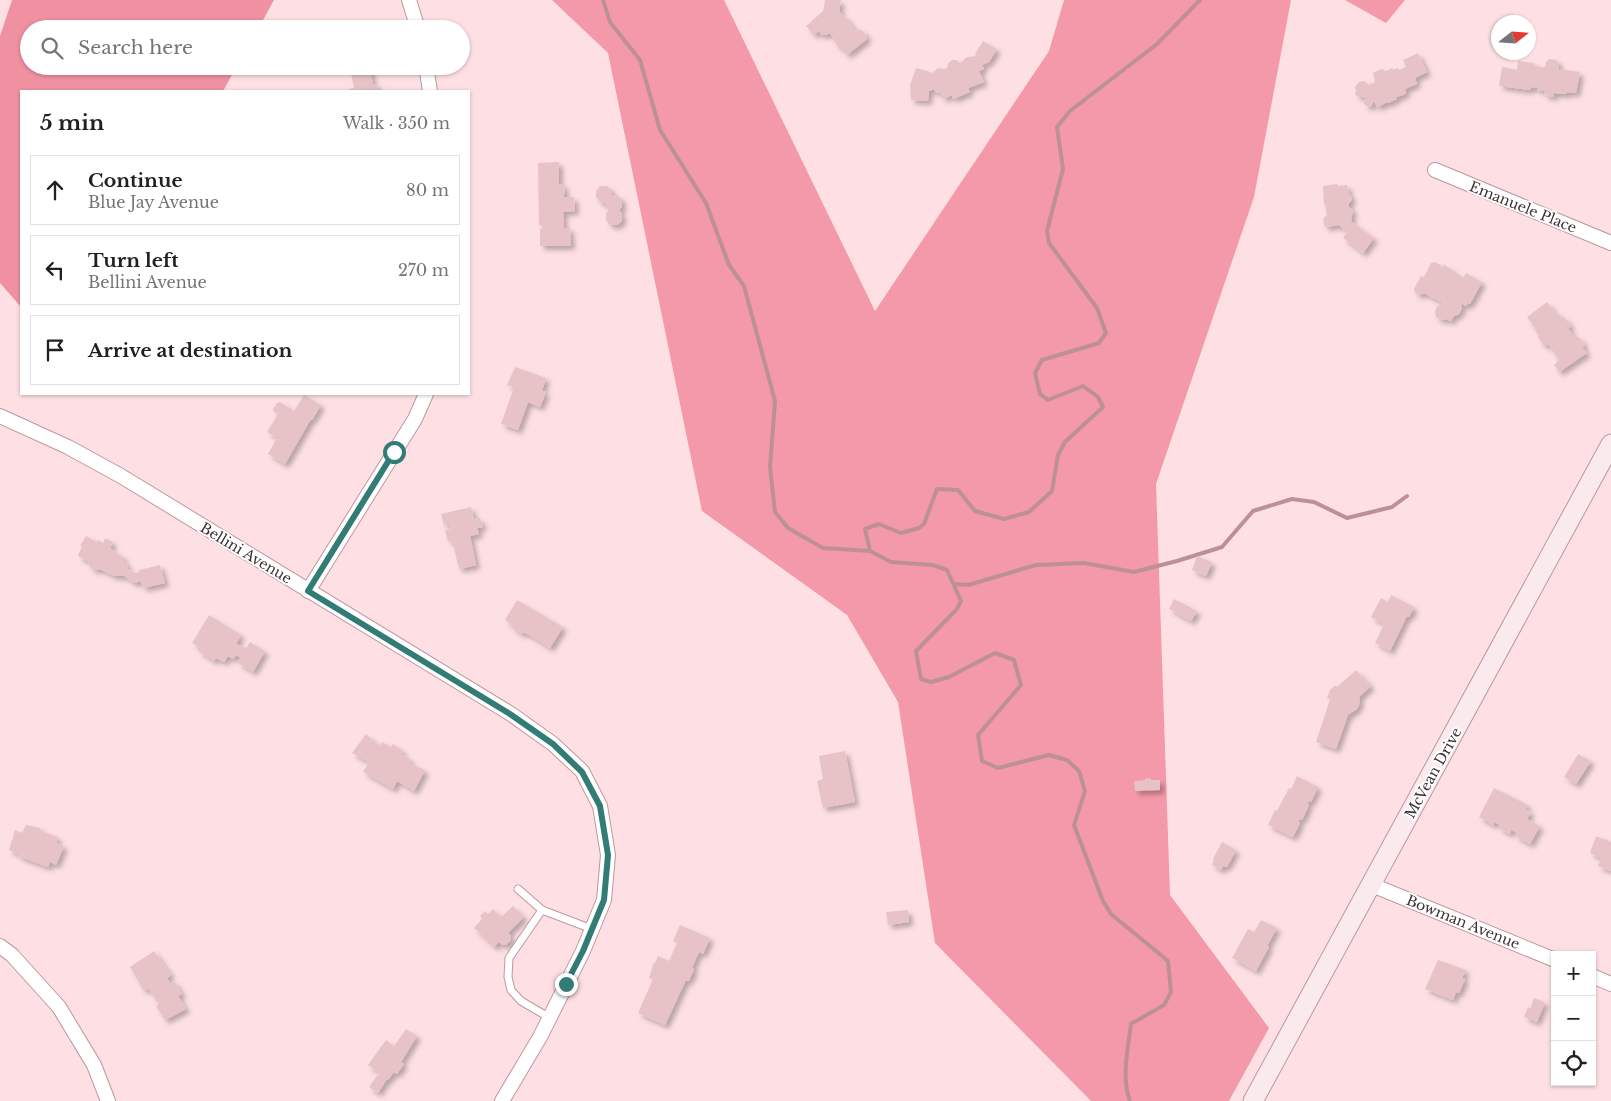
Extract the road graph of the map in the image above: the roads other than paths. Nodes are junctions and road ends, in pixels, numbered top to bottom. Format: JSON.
{"nodes":[{"id":1,"x":409,"y":0,"type":"edge"},
{"id":2,"x":415,"y":20,"type":"edge"},
{"id":3,"x":427,"y":75,"type":"edge"},
{"id":4,"x":430,"y":90,"type":"edge"},
{"id":5,"x":1435,"y":170,"type":"dead end"},
{"id":6,"x":1611,"y":243,"type":"edge"},
{"id":7,"x":426,"y":395,"type":"edge"},
{"id":8,"x":0,"y":416,"type":"edge"},
{"id":9,"x":1611,"y":444,"type":"edge"},
{"id":10,"x":308,"y":591,"type":"junction"},
{"id":11,"x":1372,"y":885,"type":"junction"},
{"id":12,"x":518,"y":889,"type":"dead end"},
{"id":13,"x":542,"y":910,"type":"junction"},
{"id":14,"x":592,"y":929,"type":"junction"},
{"id":15,"x":0,"y":946,"type":"edge"},
{"id":16,"x":1551,"y":958,"type":"edge"},
{"id":17,"x":1596,"y":978,"type":"edge"},
{"id":18,"x":1611,"y":984,"type":"edge"},
{"id":19,"x":550,"y":1018,"type":"junction"},
{"id":20,"x":108,"y":1101,"type":"edge"},
{"id":21,"x":502,"y":1101,"type":"edge"},
{"id":22,"x":1253,"y":1101,"type":"edge"}],
"edges":[{"from":1,"to":2,"type":"street"},
{"from":3,"to":4,"type":"street"},
{"from":5,"to":6,"type":"street","name":"Emanuele Place"},
{"from":7,"to":10,"type":"street"},
{"from":8,"to":10,"type":"street","name":"Bellini Avenue"},
{"from":9,"to":11,"type":"main road","name":"McVean Drive"},
{"from":10,"to":14,"type":"street","name":"Bellini Avenue"},
{"from":11,"to":16,"type":"street","name":"Bowman Avenue"},
{"from":11,"to":22,"type":"main road","name":"McVean Drive"},
{"from":12,"to":13,"type":"lane"},
{"from":13,"to":14,"type":"lane"},
{"from":13,"to":19,"type":"lane"},
{"from":14,"to":19,"type":"street","name":"Bellini Avenue"},
{"from":15,"to":20,"type":"street"},
{"from":17,"to":18,"type":"street"},
{"from":19,"to":21,"type":"street","name":"Bellini Avenue"}]}
